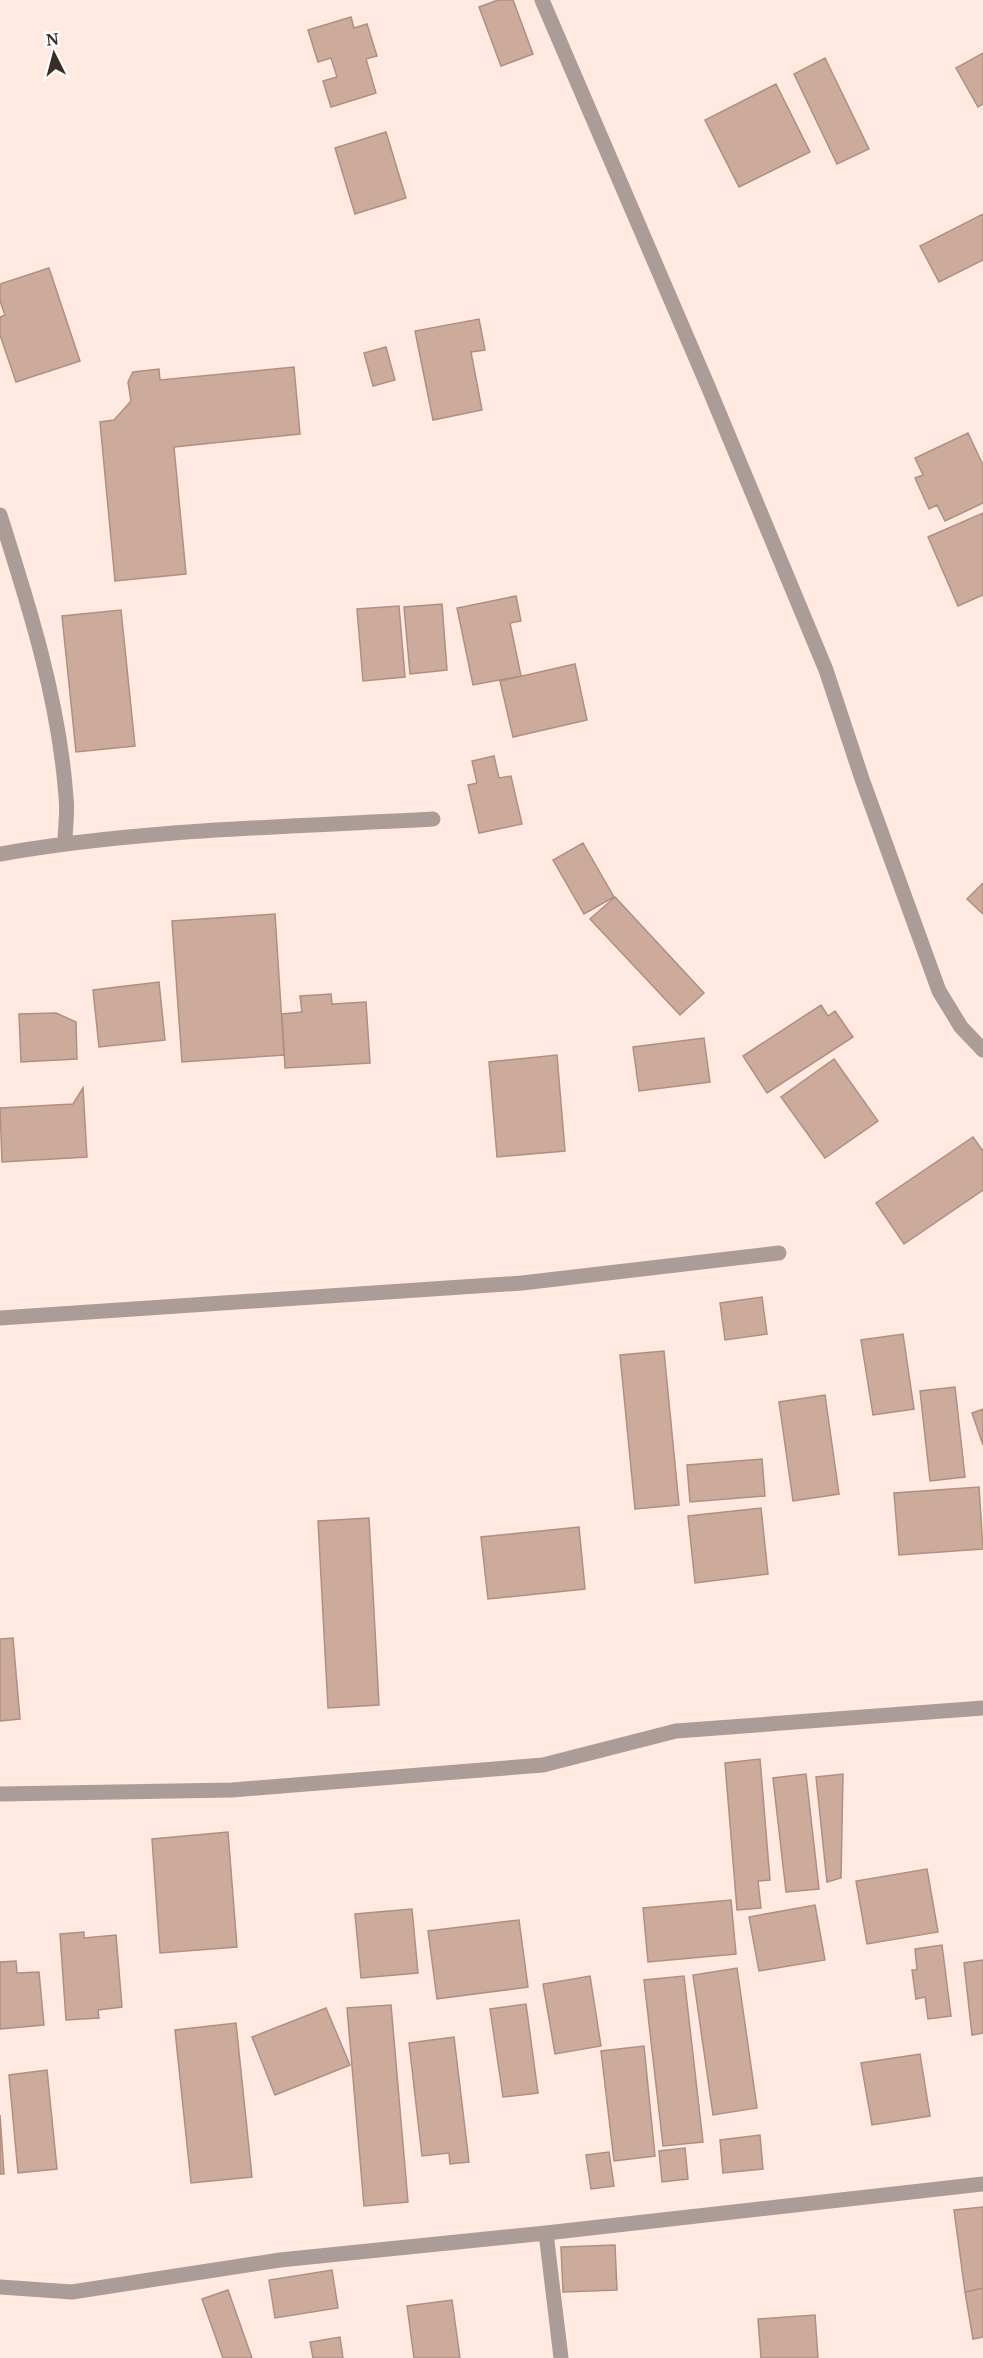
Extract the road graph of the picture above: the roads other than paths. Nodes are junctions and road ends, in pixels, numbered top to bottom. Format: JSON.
{"nodes":[{"id":1,"x":542,"y":0,"type":"edge"},
{"id":2,"x":0,"y":514,"type":"edge"},
{"id":3,"x":433,"y":819,"type":"dead end"},
{"id":4,"x":65,"y":843,"type":"junction"},
{"id":5,"x":0,"y":854,"type":"edge"},
{"id":6,"x":983,"y":1050,"type":"edge"},
{"id":7,"x":779,"y":1252,"type":"dead end"},
{"id":8,"x":0,"y":1318,"type":"edge"},
{"id":9,"x":983,"y":1708,"type":"edge"},
{"id":10,"x":0,"y":1794,"type":"edge"},
{"id":11,"x":983,"y":2184,"type":"edge"},
{"id":12,"x":546,"y":2233,"type":"junction"},
{"id":13,"x":0,"y":2287,"type":"edge"},
{"id":14,"x":561,"y":2358,"type":"edge"}],
"edges":[{"from":1,"to":6,"type":"street"},
{"from":2,"to":4,"type":"street"},
{"from":3,"to":4,"type":"street"},
{"from":4,"to":5,"type":"street"},
{"from":7,"to":8,"type":"street"},
{"from":9,"to":10,"type":"street"},
{"from":11,"to":12,"type":"street"},
{"from":12,"to":13,"type":"street"},
{"from":12,"to":14,"type":"street"}]}
